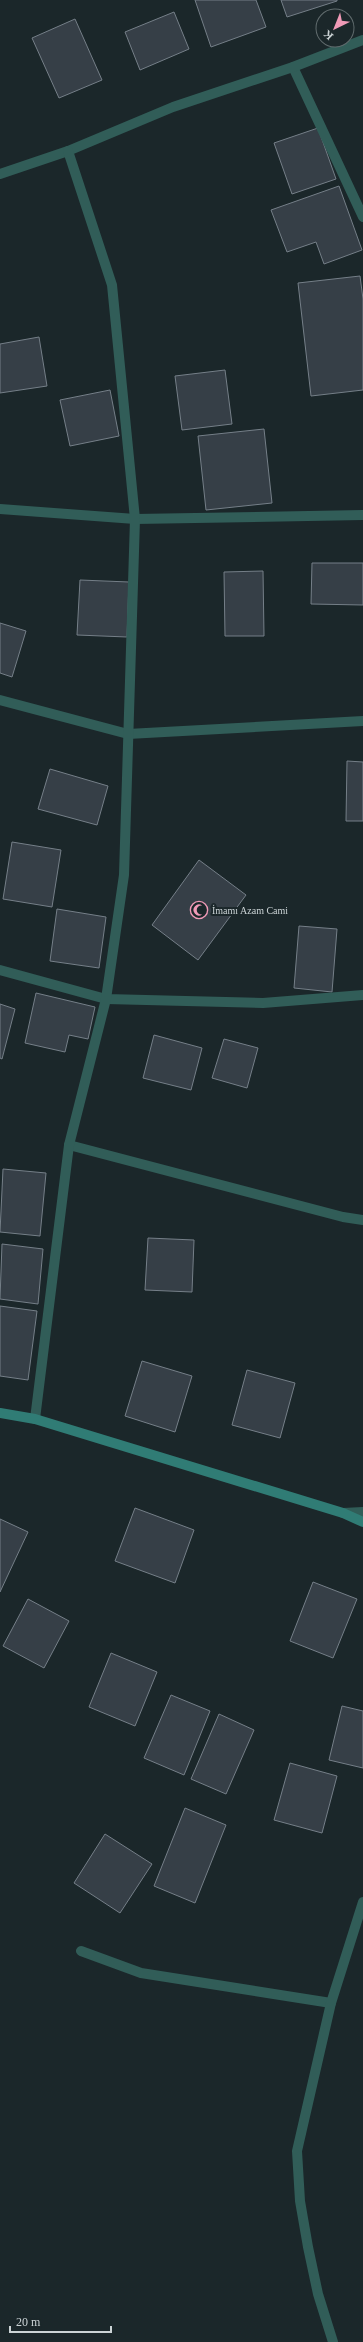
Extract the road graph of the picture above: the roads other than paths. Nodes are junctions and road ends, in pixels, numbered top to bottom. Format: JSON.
{"nodes":[{"id":1,"x":363,"y":40,"type":"edge"},
{"id":2,"x":293,"y":66,"type":"junction"},
{"id":3,"x":68,"y":151,"type":"junction"},
{"id":4,"x":0,"y":174,"type":"edge"},
{"id":5,"x":363,"y":218,"type":"edge"},
{"id":6,"x":0,"y":509,"type":"edge"},
{"id":7,"x":363,"y":515,"type":"edge"},
{"id":8,"x":135,"y":519,"type":"junction"},
{"id":9,"x":0,"y":700,"type":"edge"},
{"id":10,"x":363,"y":721,"type":"edge"},
{"id":11,"x":128,"y":734,"type":"junction"},
{"id":12,"x":0,"y":970,"type":"edge"},
{"id":13,"x":363,"y":995,"type":"edge"},
{"id":14,"x":106,"y":999,"type":"junction"},
{"id":15,"x":69,"y":1145,"type":"junction"},
{"id":16,"x":363,"y":1220,"type":"edge"},
{"id":17,"x":0,"y":1413,"type":"edge"},
{"id":18,"x":35,"y":1419,"type":"junction"},
{"id":19,"x":363,"y":1512,"type":"edge"},
{"id":20,"x":343,"y":1513,"type":"junction"},
{"id":21,"x":363,"y":1522,"type":"edge"},
{"id":22,"x":363,"y":1902,"type":"edge"},
{"id":23,"x":80,"y":1951,"type":"dead end"},
{"id":24,"x":331,"y":2003,"type":"junction"},
{"id":25,"x":333,"y":2342,"type":"edge"}],
"edges":[{"from":1,"to":2,"type":"street"},
{"from":2,"to":3,"type":"street"},
{"from":2,"to":5,"type":"street"},
{"from":3,"to":4,"type":"street"},
{"from":3,"to":8,"type":"street"},
{"from":6,"to":8,"type":"street"},
{"from":7,"to":8,"type":"street"},
{"from":8,"to":11,"type":"street"},
{"from":9,"to":11,"type":"street"},
{"from":10,"to":11,"type":"street"},
{"from":11,"to":14,"type":"street"},
{"from":12,"to":14,"type":"street"},
{"from":13,"to":14,"type":"street"},
{"from":14,"to":15,"type":"street"},
{"from":15,"to":16,"type":"street"},
{"from":15,"to":18,"type":"street"},
{"from":17,"to":18,"type":"street"},
{"from":18,"to":20,"type":"street"},
{"from":19,"to":20,"type":"street"},
{"from":20,"to":21,"type":"street"},
{"from":22,"to":24,"type":"street"},
{"from":23,"to":24,"type":"street"},
{"from":24,"to":25,"type":"street"}]}
